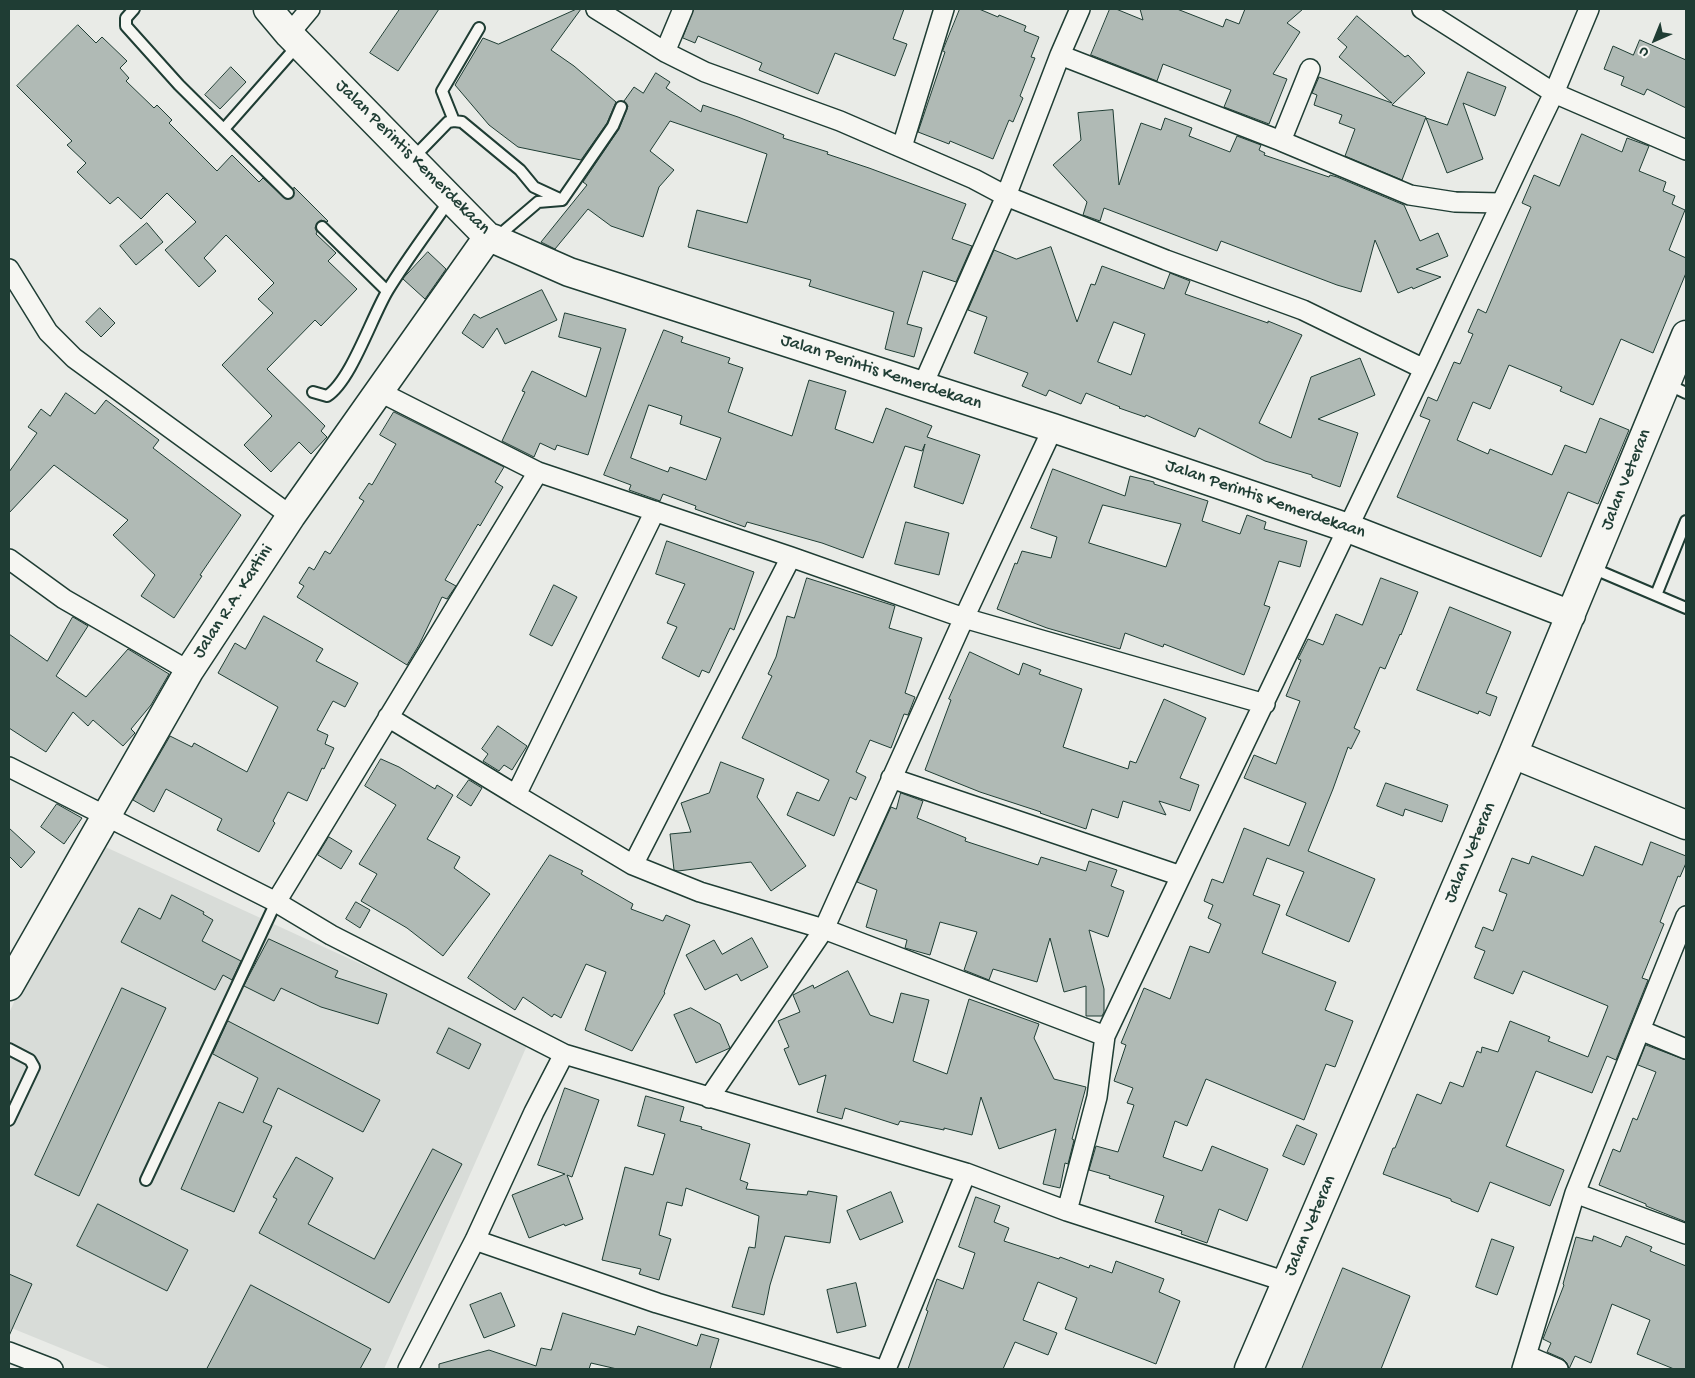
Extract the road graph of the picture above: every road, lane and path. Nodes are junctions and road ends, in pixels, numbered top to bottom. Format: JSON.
{"nodes":[{"id":1,"x":134,"y":9,"type":"edge"},
{"id":2,"x":268,"y":9,"type":"edge"},
{"id":3,"x":310,"y":9,"type":"edge"},
{"id":4,"x":683,"y":9,"type":"edge"},
{"id":5,"x":944,"y":9,"type":"edge"},
{"id":6,"x":1080,"y":9,"type":"edge"},
{"id":7,"x":1422,"y":9,"type":"edge"},
{"id":8,"x":1589,"y":9,"type":"edge"},
{"id":9,"x":600,"y":10,"type":"edge"},
{"id":10,"x":479,"y":28,"type":"dead end"},
{"id":11,"x":294,"y":39,"type":"junction"},
{"id":12,"x":665,"y":52,"type":"junction"},
{"id":13,"x":1060,"y":55,"type":"junction"},
{"id":14,"x":1310,"y":69,"type":"dead end"},
{"id":15,"x":1554,"y":93,"type":"junction"},
{"id":16,"x":621,"y":107,"type":"dead end"},
{"id":17,"x":454,"y":121,"type":"junction"},
{"id":18,"x":224,"y":129,"type":"junction"},
{"id":19,"x":1281,"y":141,"type":"junction"},
{"id":20,"x":902,"y":147,"type":"junction"},
{"id":21,"x":1686,"y":150,"type":"edge"},
{"id":22,"x":413,"y":158,"type":"junction"},
{"id":23,"x":288,"y":193,"type":"dead end"},
{"id":24,"x":1006,"y":196,"type":"junction"},
{"id":25,"x":451,"y":198,"type":"junction"},
{"id":26,"x":562,"y":200,"type":"junction"},
{"id":27,"x":1500,"y":203,"type":"junction"},
{"id":28,"x":322,"y":227,"type":"dead end"},
{"id":29,"x":491,"y":238,"type":"junction"},
{"id":30,"x":9,"y":269,"type":"edge"},
{"id":31,"x":387,"y":291,"type":"junction"},
{"id":32,"x":1686,"y":335,"type":"edge"},
{"id":33,"x":1424,"y":369,"type":"junction"},
{"id":34,"x":922,"y":387,"type":"junction"},
{"id":35,"x":1676,"y":388,"type":"edge"},
{"id":36,"x":378,"y":391,"type":"junction"},
{"id":37,"x":313,"y":392,"type":"dead end"},
{"id":38,"x":1053,"y":428,"type":"junction"},
{"id":39,"x":538,"y":472,"type":"junction"},
{"id":40,"x":655,"y":511,"type":"junction"},
{"id":41,"x":291,"y":516,"type":"junction"},
{"id":42,"x":1686,"y":521,"type":"edge"},
{"id":43,"x":1348,"y":528,"type":"junction"},
{"id":44,"x":791,"y":557,"type":"junction"},
{"id":45,"x":9,"y":559,"type":"edge"},
{"id":46,"x":1591,"y":567,"type":"junction"},
{"id":47,"x":1656,"y":595,"type":"junction"},
{"id":48,"x":1686,"y":608,"type":"edge"},
{"id":49,"x":1571,"y":615,"type":"junction"},
{"id":50,"x":964,"y":618,"type":"junction"},
{"id":51,"x":189,"y":671,"type":"junction"},
{"id":52,"x":1265,"y":704,"type":"junction"},
{"id":53,"x":388,"y":717,"type":"junction"},
{"id":54,"x":1513,"y":754,"type":"junction"},
{"id":55,"x":9,"y":767,"type":"edge"},
{"id":56,"x":891,"y":778,"type":"junction"},
{"id":57,"x":516,"y":795,"type":"junction"},
{"id":58,"x":105,"y":816,"type":"junction"},
{"id":59,"x":1686,"y":825,"type":"edge"},
{"id":60,"x":633,"y":865,"type":"junction"},
{"id":61,"x":1181,"y":876,"type":"junction"},
{"id":62,"x":276,"y":902,"type":"junction"},
{"id":63,"x":1686,"y":916,"type":"edge"},
{"id":64,"x":824,"y":929,"type":"junction"},
{"id":65,"x":10,"y":980,"type":"edge"},
{"id":66,"x":1640,"y":1030,"type":"junction"},
{"id":67,"x":1105,"y":1036,"type":"junction"},
{"id":68,"x":9,"y":1049,"type":"edge"},
{"id":69,"x":1686,"y":1049,"type":"edge"},
{"id":70,"x":564,"y":1054,"type":"junction"},
{"id":71,"x":709,"y":1098,"type":"junction"},
{"id":72,"x":9,"y":1120,"type":"edge"},
{"id":73,"x":966,"y":1173,"type":"junction"},
{"id":74,"x":146,"y":1180,"type":"dead end"},
{"id":75,"x":1575,"y":1192,"type":"junction"},
{"id":76,"x":1067,"y":1212,"type":"junction"},
{"id":77,"x":1686,"y":1234,"type":"edge"},
{"id":78,"x":475,"y":1240,"type":"junction"},
{"id":79,"x":1287,"y":1282,"type":"junction"},
{"id":80,"x":9,"y":1352,"type":"edge"},
{"id":81,"x":1525,"y":1363,"type":"edge"},
{"id":82,"x":53,"y":1369,"type":"edge"},
{"id":83,"x":408,"y":1369,"type":"edge"},
{"id":84,"x":879,"y":1369,"type":"edge"},
{"id":85,"x":886,"y":1369,"type":"edge"},
{"id":86,"x":1249,"y":1369,"type":"edge"},
{"id":87,"x":1558,"y":1369,"type":"edge"}],
"edges":[{"from":1,"to":18,"type":"lane"},
{"from":2,"to":11,"type":"main road","name":"Jalan Perintis Kemerdekaan"},
{"from":3,"to":11,"type":"street"},
{"from":4,"to":12,"type":"street"},
{"from":5,"to":20,"type":"street"},
{"from":6,"to":13,"type":"street"},
{"from":7,"to":15,"type":"street"},
{"from":8,"to":15,"type":"street"},
{"from":9,"to":12,"type":"street"},
{"from":10,"to":17,"type":"lane"},
{"from":11,"to":18,"type":"lane"},
{"from":11,"to":22,"type":"main road","name":"Jalan Perintis Kemerdekaan"},
{"from":12,"to":20,"type":"street"},
{"from":13,"to":19,"type":"street"},
{"from":13,"to":24,"type":"street"},
{"from":14,"to":19,"type":"street"},
{"from":15,"to":21,"type":"street"},
{"from":15,"to":27,"type":"street"},
{"from":16,"to":26,"type":"lane"},
{"from":17,"to":22,"type":"lane"},
{"from":17,"to":26,"type":"lane"},
{"from":18,"to":23,"type":"lane"},
{"from":19,"to":27,"type":"street"},
{"from":20,"to":24,"type":"street"},
{"from":22,"to":25,"type":"main road","name":"Jalan Perintis Kemerdekaan"},
{"from":24,"to":33,"type":"street"},
{"from":24,"to":34,"type":"street"},
{"from":25,"to":29,"type":"main road","name":"Jalan Perintis Kemerdekaan"},
{"from":25,"to":31,"type":"lane"},
{"from":26,"to":29,"type":"lane"},
{"from":27,"to":33,"type":"street"},
{"from":28,"to":31,"type":"lane"},
{"from":29,"to":34,"type":"main road","name":"Jalan Perintis Kemerdekaan"},
{"from":29,"to":36,"type":"main road","name":"Jalan R.A. Kartini"},
{"from":30,"to":41,"type":"street"},
{"from":31,"to":37,"type":"lane"},
{"from":32,"to":35,"type":"main road","name":"Jalan Veteran"},
{"from":33,"to":43,"type":"street"},
{"from":34,"to":38,"type":"main road","name":"Jalan Perintis Kemerdekaan"},
{"from":35,"to":46,"type":"main road","name":"Jalan Veteran"},
{"from":36,"to":39,"type":"street"},
{"from":36,"to":41,"type":"main road","name":"Jalan R.A. Kartini"},
{"from":38,"to":43,"type":"main road","name":"Jalan Perintis Kemerdekaan"},
{"from":38,"to":50,"type":"street"},
{"from":39,"to":40,"type":"street"},
{"from":39,"to":53,"type":"street"},
{"from":40,"to":44,"type":"street"},
{"from":40,"to":57,"type":"street"},
{"from":41,"to":51,"type":"main road","name":"Jalan R.A. Kartini"},
{"from":42,"to":47,"type":"lane"},
{"from":43,"to":49,"type":"main road","name":"Jalan Perintis Kemerdekaan"},
{"from":43,"to":52,"type":"street"},
{"from":44,"to":50,"type":"street"},
{"from":44,"to":60,"type":"street"},
{"from":45,"to":51,"type":"street"},
{"from":46,"to":47,"type":"lane"},
{"from":46,"to":49,"type":"main road","name":"Jalan Veteran"},
{"from":47,"to":48,"type":"lane"},
{"from":49,"to":54,"type":"main road","name":"Jalan Veteran"},
{"from":50,"to":52,"type":"street"},
{"from":50,"to":56,"type":"street"},
{"from":51,"to":58,"type":"main road","name":"Jalan R.A. Kartini"},
{"from":52,"to":61,"type":"street"},
{"from":53,"to":57,"type":"street"},
{"from":53,"to":62,"type":"street"},
{"from":54,"to":59,"type":"main road"},
{"from":54,"to":79,"type":"main road","name":"Jalan Veteran"},
{"from":55,"to":58,"type":"street"},
{"from":56,"to":61,"type":"street"},
{"from":56,"to":64,"type":"street"},
{"from":57,"to":60,"type":"street"},
{"from":58,"to":62,"type":"street"},
{"from":58,"to":65,"type":"main road","name":"Jalan R.A. Kartini"},
{"from":60,"to":64,"type":"street"},
{"from":61,"to":67,"type":"street"},
{"from":62,"to":70,"type":"street"},
{"from":62,"to":74,"type":"lane"},
{"from":63,"to":66,"type":"street"},
{"from":64,"to":67,"type":"street"},
{"from":64,"to":71,"type":"street"},
{"from":66,"to":69,"type":"street"},
{"from":66,"to":75,"type":"street"},
{"from":67,"to":76,"type":"street"},
{"from":68,"to":72,"type":"lane"},
{"from":70,"to":71,"type":"street"},
{"from":70,"to":78,"type":"street"},
{"from":71,"to":73,"type":"street"},
{"from":73,"to":76,"type":"street"},
{"from":73,"to":85,"type":"street"},
{"from":75,"to":77,"type":"street"},
{"from":75,"to":81,"type":"street"},
{"from":76,"to":79,"type":"street"},
{"from":78,"to":83,"type":"street"},
{"from":78,"to":84,"type":"street"},
{"from":79,"to":86,"type":"main road","name":"Jalan Veteran"},
{"from":80,"to":82,"type":"street"},
{"from":81,"to":87,"type":"street"}]}
